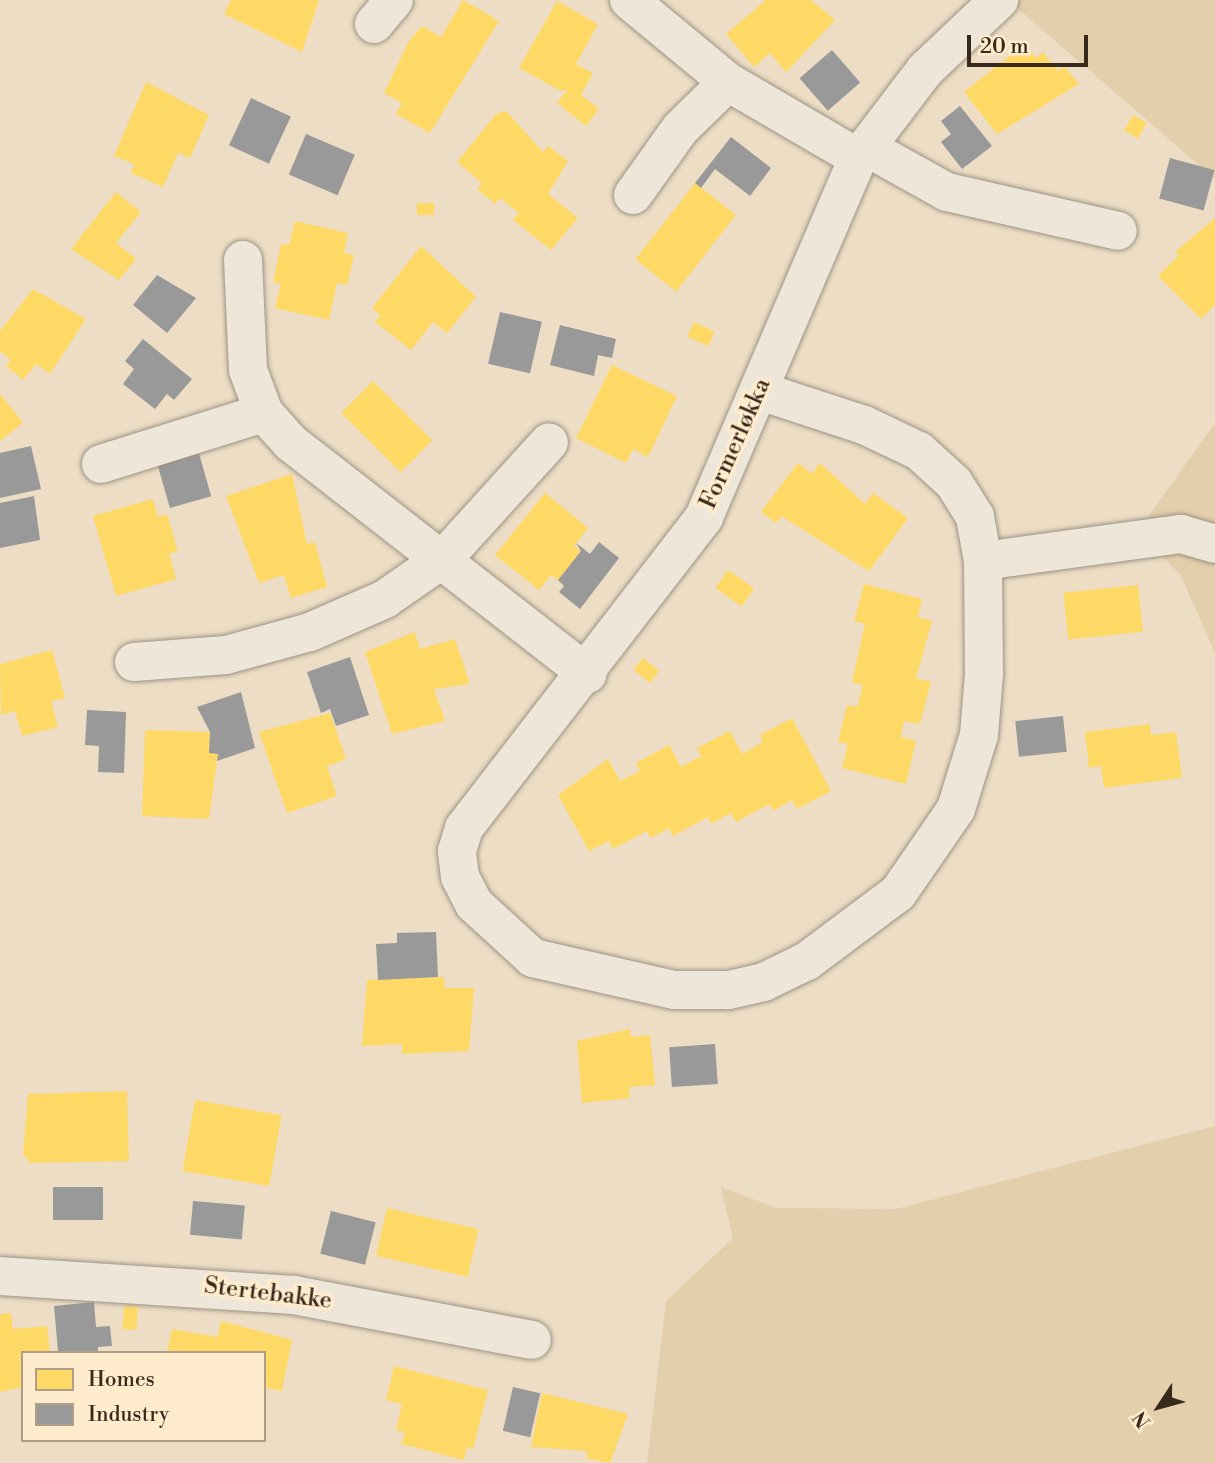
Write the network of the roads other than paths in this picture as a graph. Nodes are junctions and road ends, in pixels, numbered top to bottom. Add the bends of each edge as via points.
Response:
1 (629, 0) edge
2 (999, 0) edge
3 (728, 82) junction
4 (862, 153) junction
5 (633, 195) dead end
6 (1118, 231) dead end
7 (243, 260) dead end
8 (760, 391) junction
9 (264, 413) junction
10 (549, 442) dead end
11 (101, 464) dead end
12 (1215, 544) edge
13 (444, 558) junction
14 (983, 561) junction
15 (134, 662) dead end
16 (588, 674) junction
17 (0, 1276) edge
18 (532, 1340) dead end

1 - 3 street
2 - 4 street, Formerløkka via 925,70
3 - 4 street
3 - 5 street via 680,129
4 - 6 street via 947,192
4 - 8 street, Formerløkka
7 - 9 street via 248,370
8 - 14 street via 864,425 919,451 954,482 975,517
8 - 16 street, Formerløkka via 704,517
9 - 11 street
9 - 13 street via 291,443
10 - 13 street
12 - 14 street via 1181,534
13 - 15 street via 385,599 310,632 226,655
13 - 16 street
14 - 16 street, Formerløkka via 979,735 956,809 898,893 807,961 764,982 728,990 674,990 533,958 504,936 460,877 457,851 464,828
17 - 18 street, Stertebakke via 294,1295 497,1329

